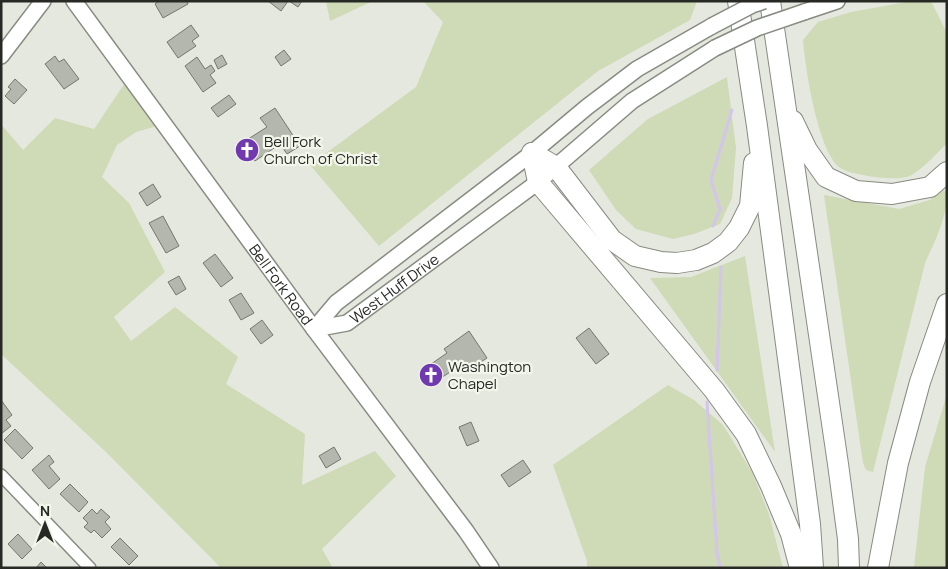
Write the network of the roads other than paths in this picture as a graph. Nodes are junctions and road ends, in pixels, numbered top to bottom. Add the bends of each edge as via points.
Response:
1 (43, 1) edge
2 (74, 1) edge
3 (738, 1) edge
4 (764, 1) edge
5 (770, 1) edge
6 (837, 1) edge
7 (1, 56) edge
8 (785, 108) junction
9 (757, 126) junction
10 (532, 153) junction
11 (556, 167) junction
12 (947, 172) edge
13 (538, 182) junction
14 (947, 304) edge
15 (314, 329) junction
16 (1, 475) edge
17 (90, 568) edge
18 (491, 568) edge
19 (800, 568) edge
20 (813, 568) edge
21 (849, 568) edge
22 (878, 568) edge

1 - 7 main road
2 - 15 main road, Bell Fork Road
3 - 9 highway
4 - 10 main road, West Huff Drive, bridge via 712,26 637,69
5 - 8 highway
6 - 11 main road, West Huff Drive, bridge via 758,28 714,48 632,101
8 - 12 highway via 826,177 856,191 892,194 930,187
8 - 21 highway via 838,464
9 - 11 highway via 750,206 728,242 696,260 661,262 635,256 612,240
9 - 20 highway via 810,524
10 - 11 highway
10 - 13 highway
10 - 15 main road, West Huff Drive via 336,303
11 - 13 main road, West Huff Drive
13 - 15 main road, West Huff Drive via 347,323
13 - 19 highway via 714,390 746,434 791,534
14 - 22 highway via 920,382 898,463
15 - 18 main road, Bell Fork Road
16 - 17 street

